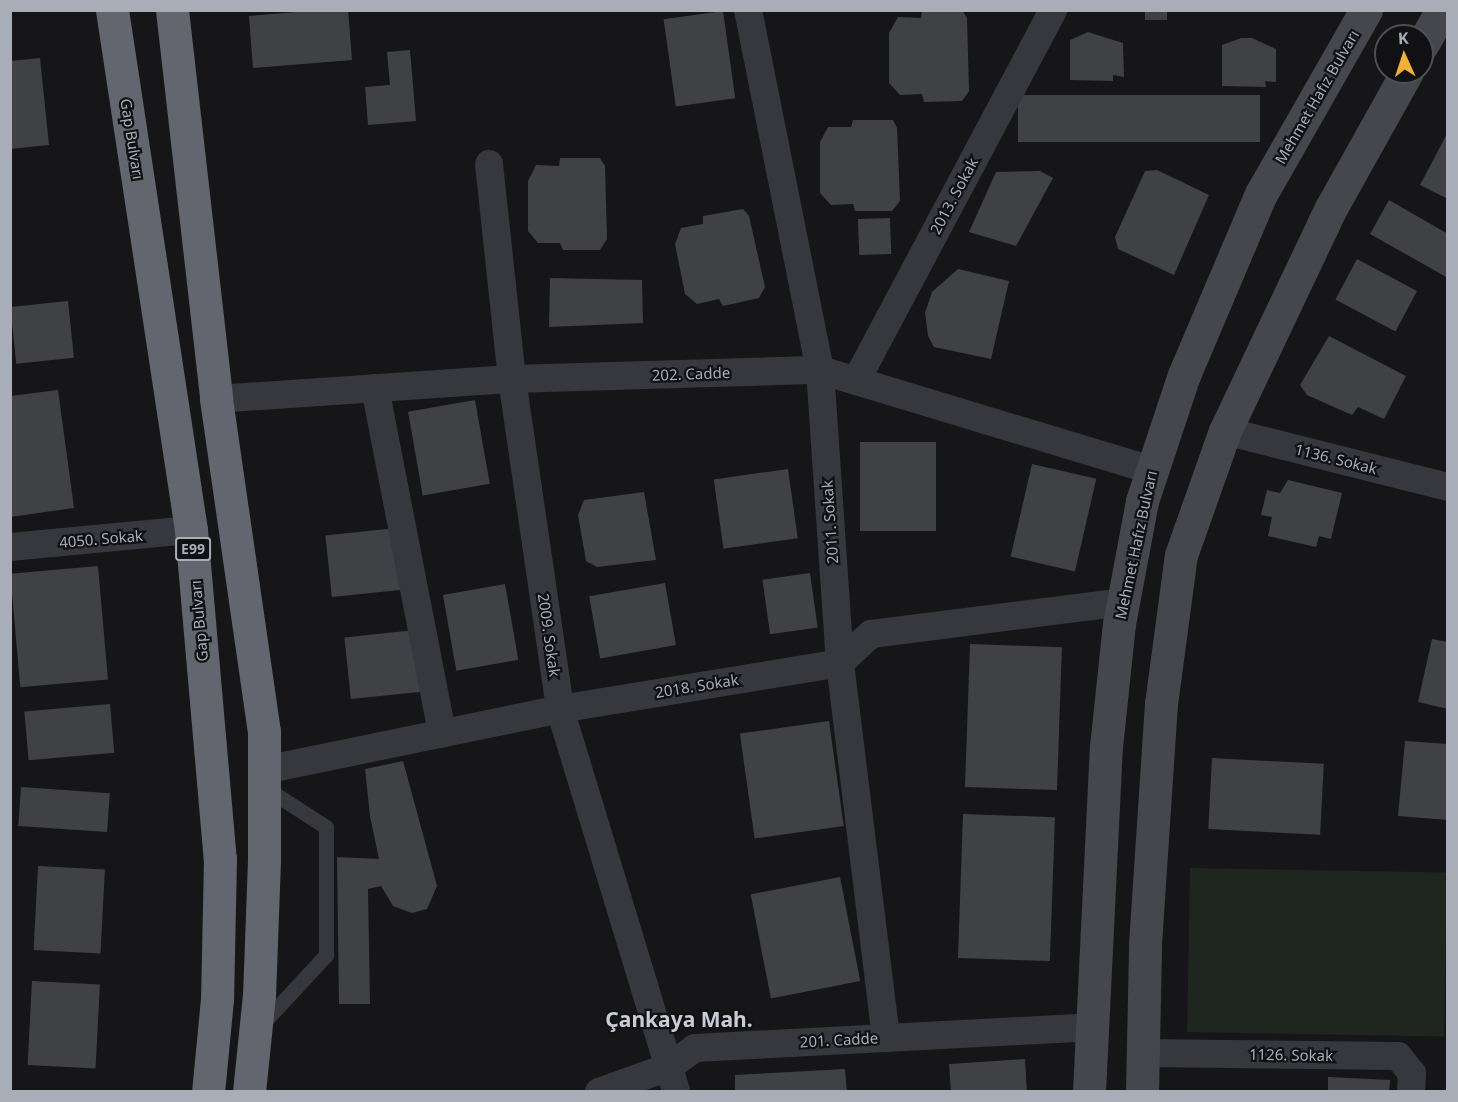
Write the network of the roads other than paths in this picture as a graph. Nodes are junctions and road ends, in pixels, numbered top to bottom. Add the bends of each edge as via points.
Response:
1 (112, 10) edge
2 (172, 10) edge
3 (748, 10) edge
4 (1053, 10) edge
5 (1366, 10) edge
6 (1442, 10) edge
7 (1434, 24) edge
8 (1400, 84) edge
9 (489, 164) dead end
10 (820, 369) junction
11 (512, 379) junction
12 (856, 381) junction
13 (375, 388) junction
14 (216, 399) junction
15 (1225, 431) junction
16 (1151, 470) junction
17 (1448, 487) edge
18 (191, 530) junction
19 (10, 548) edge
20 (1123, 602) junction
21 (840, 663) junction
22 (560, 709) junction
23 (442, 734) junction
24 (264, 778) junction
25 (1090, 1027) junction
26 (255, 1032) junction
27 (886, 1038) junction
28 (1144, 1053) junction
29 (673, 1079) edge
30 (208, 1092) edge
31 (249, 1092) edge
32 (599, 1092) edge
33 (1089, 1092) edge
34 (1142, 1092) edge
35 (1412, 1092) edge

1 - 18 highway, Gap Bulvarı / E99
2 - 14 highway
3 - 10 street, 2011. Sokak
4 - 12 street, 2013. Sokak
5 - 16 main road, Mehmet Hafız Bulvarı via 1261,194 1184,375
6 - 7 main road
8 - 15 main road via 1331,208
9 - 11 street, 2009. Sokak
10 - 11 street, 202. Cadde
10 - 12 street, 202. Cadde
10 - 21 street, 2011. Sokak
11 - 13 street, 202. Cadde
11 - 22 street, 2009. Sokak
12 - 16 street, 202. Cadde
13 - 14 street, 202. Cadde
13 - 23 street
14 - 24 highway via 264,731
15 - 17 street, 1136. Sokak
15 - 28 main road via 1181,555 1161,704 1145,944
16 - 20 main road, Mehmet Hafız Bulvarı
18 - 19 street, 4050. Sokak
18 - 30 highway, Gap Bulvarı / E99 via 220,859 217,999
20 - 21 street via 871,634
20 - 25 main road, Mehmet Hafız Bulvarı via 1106,747
21 - 22 street, 2018. Sokak
21 - 27 street, 2011. Sokak
22 - 23 street, 2018. Sokak
22 - 29 street, 2009. Sokak
23 - 24 street, 2018. Sokak
24 - 26 highway
24 - 26 lane via 326,827 326,955
25 - 27 street, 201. Cadde
25 - 33 main road, Mehmet Hafız Bulvarı
26 - 31 highway
27 - 29 street, 201. Cadde via 695,1048
28 - 34 main road
28 - 35 street, 1126. Sokak via 1398,1056 1412,1073
29 - 32 street, 201. Cadde

